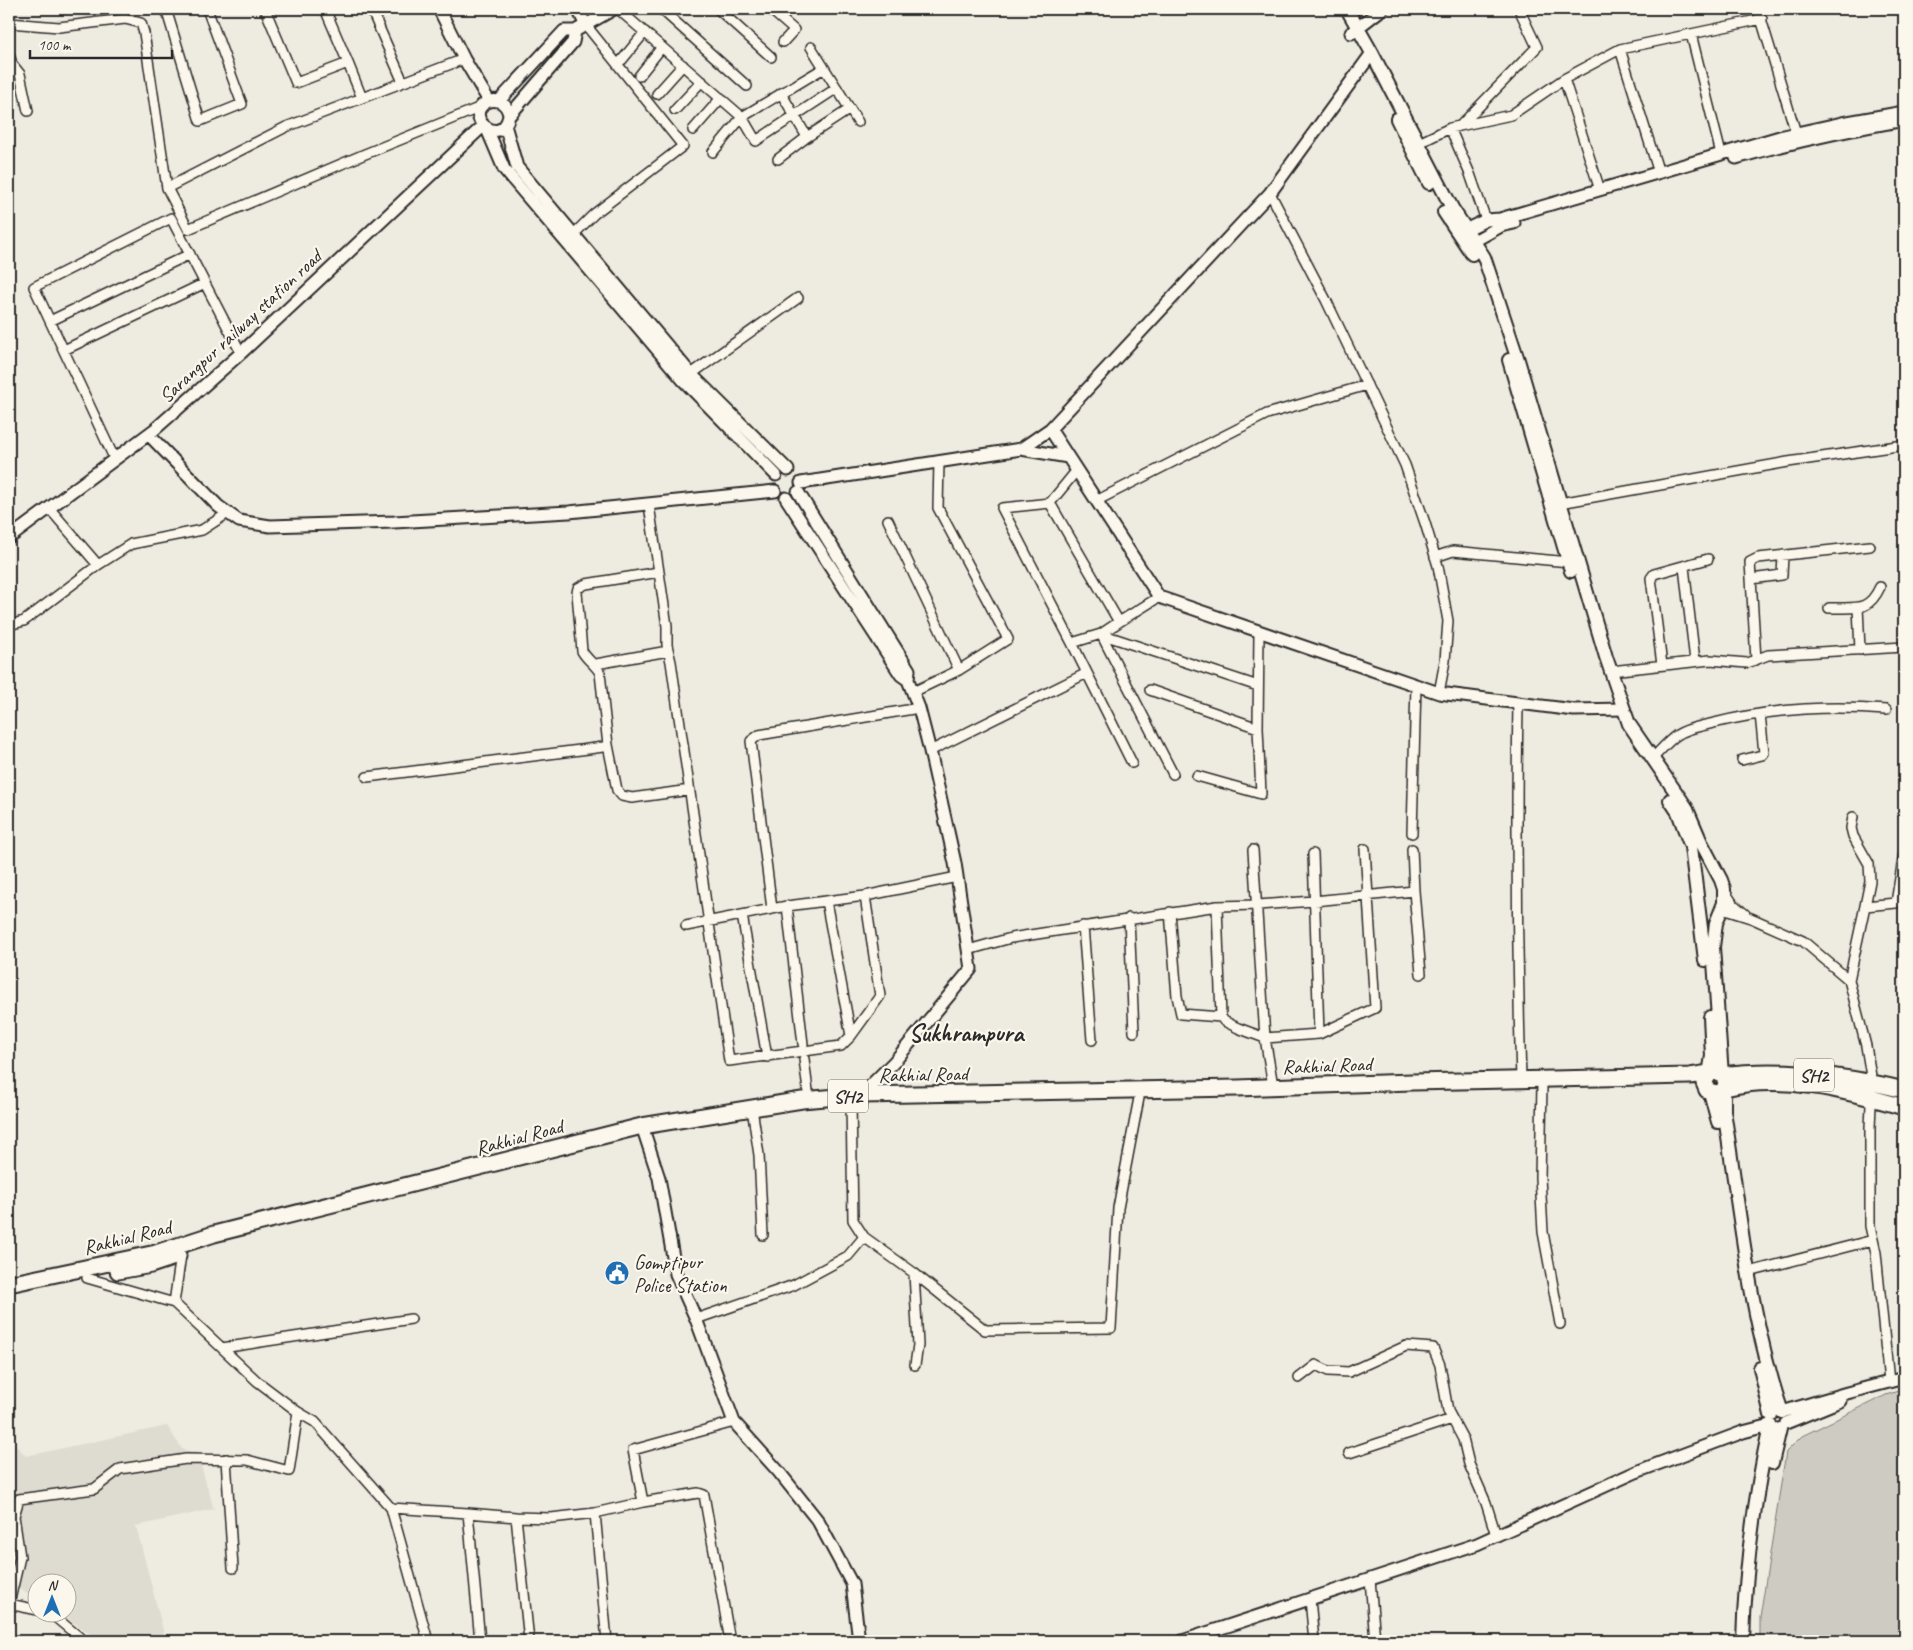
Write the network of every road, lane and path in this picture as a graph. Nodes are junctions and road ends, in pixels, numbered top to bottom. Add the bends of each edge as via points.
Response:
1 (166, 9) edge
2 (207, 9) edge
3 (266, 9) edge
4 (325, 9) edge
5 (370, 9) edge
6 (439, 9) edge
7 (578, 9) edge
8 (614, 9) edge
9 (618, 9) edge
10 (661, 9) edge
11 (718, 9) edge
12 (770, 9) edge
13 (1337, 9) edge
14 (1347, 9) edge
15 (1382, 9) edge
16 (1519, 9) edge
17 (1758, 9) edge
18 (1762, 19) junction
19 (9, 23) edge
20 (580, 28) junction
21 (1354, 30) junction
22 (645, 32) junction
23 (1691, 34) junction
24 (783, 42) dead end
25 (662, 47) junction
26 (811, 47) dead end
27 (1620, 49) junction
28 (9, 54) edge
29 (771, 57) dead end
30 (1369, 57) junction
31 (464, 59) junction
32 (622, 60) dead end
33 (348, 63) junction
34 (683, 65) junction
35 (824, 68) junction
36 (639, 76) dead end
37 (1564, 79) junction
38 (403, 82) junction
39 (702, 82) junction
40 (746, 86) dead end
41 (837, 88) junction
42 (781, 93) junction
43 (657, 94) dead end
44 (362, 98) junction
45 (720, 98) junction
46 (489, 103) junction
47 (850, 109) junction
48 (675, 110) dead end
49 (28, 111) dead end
50 (1904, 112) edge
51 (794, 116) junction
52 (742, 117) junction
53 (1904, 120) edge
54 (507, 121) junction
55 (858, 122) dead end
56 (485, 127) junction
57 (1455, 128) junction
58 (693, 130) dead end
59 (1796, 133) junction
60 (807, 136) junction
61 (1419, 143) junction
62 (712, 152) dead end
63 (1721, 154) junction
64 (778, 159) dead end
65 (1659, 173) junction
66 (167, 188) junction
67 (1600, 190) junction
68 (1270, 193) junction
69 (1547, 209) junction
70 (1486, 220) junction
71 (188, 229) junction
72 (1463, 231) junction
73 (179, 234) junction
74 (573, 235) junction
75 (1470, 244) junction
76 (190, 254) junction
77 (205, 283) junction
78 (798, 298) dead end
79 (50, 321) junction
80 (64, 350) junction
81 (241, 353) junction
82 (687, 377) junction
83 (1367, 386) junction
84 (1050, 429) junction
85 (149, 434) junction
86 (1904, 445) edge
87 (1021, 449) junction
88 (1068, 457) junction
89 (115, 460) junction
90 (940, 462) junction
91 (788, 470) junction
92 (1076, 470) junction
93 (776, 475) junction
94 (800, 487) junction
95 (775, 491) junction
96 (786, 498) junction
97 (1096, 501) junction
98 (1050, 503) junction
99 (1560, 503) junction
100 (650, 505) junction
101 (49, 508) junction
102 (228, 513) junction
103 (888, 520) dead end
104 (9, 538) edge
105 (1870, 546) dead end
106 (1783, 556) junction
107 (1435, 557) junction
108 (1708, 559) dead end
109 (1569, 562) junction
110 (98, 565) junction
111 (1684, 567) junction
112 (659, 572) junction
113 (1751, 579) junction
114 (1880, 587) dead end
115 (1159, 597) junction
116 (1858, 607) junction
117 (1830, 608) dead end
118 (1119, 622) junction
119 (9, 625) edge
120 (1259, 633) junction
121 (1101, 634) junction
122 (1072, 644) junction
123 (1904, 648) edge
124 (668, 650) junction
125 (1860, 650) junction
126 (1756, 660) junction
127 (1696, 662) junction
128 (596, 664) junction
129 (1662, 665) junction
130 (959, 670) junction
131 (1611, 671) junction
132 (1087, 673) junction
133 (908, 680) junction
134 (1416, 685) junction
135 (1258, 686) junction
136 (1150, 690) dead end
137 (913, 692) junction
138 (1439, 693) junction
139 (1518, 703) junction
140 (919, 708) junction
141 (1619, 708) junction
142 (1886, 710) dead end
143 (1760, 714) junction
144 (1258, 728) junction
145 (608, 744) junction
146 (930, 752) junction
147 (1652, 759) junction
148 (1742, 760) dead end
149 (1132, 762) dead end
150 (1172, 774) dead end
151 (1197, 776) dead end
152 (367, 778) dead end
153 (690, 790) junction
154 (1682, 810) junction
155 (1853, 817) dead end
156 (1412, 832) dead end
157 (1696, 844) junction
158 (1365, 849) dead end
159 (1412, 849) dead end
160 (1253, 850) dead end
161 (1313, 854) dead end
162 (1904, 854) edge
163 (957, 878) junction
164 (1724, 889) junction
165 (1414, 891) junction
166 (866, 896) junction
167 (1368, 896) junction
168 (1698, 897) junction
169 (826, 901) junction
170 (1314, 901) junction
171 (1258, 905) junction
172 (787, 906) junction
173 (1217, 906) junction
174 (1865, 906) junction
175 (1722, 909) junction
176 (772, 910) junction
177 (1170, 912) junction
178 (742, 915) junction
179 (1129, 918) junction
180 (1751, 918) junction
181 (708, 921) junction
182 (686, 926) dead end
183 (1083, 926) junction
184 (968, 950) junction
185 (1421, 974) dead end
186 (1849, 980) junction
187 (1221, 1017) junction
188 (1134, 1032) dead end
189 (1319, 1034) junction
190 (851, 1036) junction
191 (1265, 1038) junction
192 (1092, 1040) dead end
193 (803, 1044) dead end
194 (767, 1057) junction
195 (804, 1059) dead end
196 (1521, 1079) junction
197 (1716, 1084) junction
198 (1273, 1086) junction
199 (1542, 1086) junction
200 (1872, 1090) junction
201 (1904, 1090) edge
202 (1139, 1098) junction
203 (809, 1099) junction
204 (858, 1100) junction
205 (1904, 1106) edge
206 (753, 1115) junction
207 (643, 1130) junction
208 (763, 1235) dead end
209 (864, 1238) junction
210 (1873, 1240) junction
211 (181, 1255) junction
212 (1749, 1272) junction
213 (914, 1273) junction
214 (87, 1278) junction
215 (9, 1284) edge
216 (9, 1292) edge
217 (174, 1303) junction
218 (411, 1319) dead end
219 (696, 1319) junction
220 (1560, 1324) dead end
221 (222, 1348) junction
222 (915, 1365) dead end
223 (1299, 1378) dead end
224 (1904, 1378) edge
225 (1883, 1383) junction
226 (298, 1412) junction
227 (1452, 1419) junction
228 (1777, 1420) junction
229 (734, 1422) junction
230 (1349, 1454) dead end
231 (226, 1459) junction
232 (643, 1502) junction
233 (391, 1508) junction
234 (468, 1513) junction
235 (595, 1513) junction
236 (11, 1514) edge
237 (516, 1517) junction
238 (1496, 1535) junction
239 (233, 1568) dead end
240 (1370, 1579) junction
241 (1310, 1600) junction
242 (9, 1604) edge
243 (28, 1607) edge
244 (61, 1622) edge
245 (84, 1641) edge
246 (428, 1641) edge
247 (480, 1641) edge
248 (529, 1641) edge
249 (607, 1641) edge
250 (730, 1641) edge
251 (859, 1641) edge
252 (1182, 1641) edge
253 (1314, 1641) edge
254 (1375, 1641) edge
255 (1743, 1641) edge
256 (1750, 1641) edge

1 - 2 street via 200,121 242,104
3 - 33 street via 296,83
4 - 33 street
5 - 38 street
6 - 31 street
7 - 20 street
8 - 20 street
9 - 22 street
10 - 40 street
11 - 29 street
12 - 24 street via 794,30
13 - 21 main road
14 - 21 main road
15 - 21 street
16 - 57 street via 1536,47
17 - 18 street
18 - 23 street
18 - 59 street
19 - 66 street via 59,27 126,19 141,22
20 - 46 street via 564,31
20 - 54 street via 573,42
20 - 74 street via 683,146 594,214
21 - 30 main road
22 - 25 street
22 - 32 street
23 - 27 street
23 - 63 street
25 - 34 street
25 - 36 street
26 - 35 street
27 - 37 street
27 - 65 street
28 - 49 street via 20,74
30 - 61 main road
30 - 68 street
30 - 72 main road via 1444,212
31 - 38 street
31 - 46 street
33 - 44 street
34 - 39 street
34 - 43 street
35 - 41 street
35 - 42 street
37 - 57 street via 1511,115
37 - 67 street
38 - 44 street
39 - 45 street
39 - 48 street
41 - 47 street
41 - 51 street
42 - 51 street
42 - 52 street
44 - 66 street via 286,127
45 - 52 street
45 - 58 street
46 - 54 street via 506,107
46 - 56 street via 479,117
46 - 71 street
47 - 55 street
47 - 60 street
50 - 59 street
51 - 52 street via 756,141
51 - 60 street
52 - 62 street
53 - 69 street via 1785,144
54 - 56 street via 497,130
54 - 74 street via 517,167
56 - 81 street, Sarangpur railway station road
56 - 82 street via 504,170
57 - 61 street
57 - 70 street
59 - 63 street
60 - 64 street
61 - 72 main road
63 - 65 street
65 - 67 street
66 - 71 street
67 - 69 street
68 - 83 street via 1311,269
68 - 84 street
69 - 70 street
69 - 75 street via 1501,226
70 - 72 street
71 - 73 street
72 - 75 main road
73 - 76 street
73 - 79 street via 171,218 34,287
74 - 82 street
75 - 99 main road via 1484,257
75 - 109 main road via 1510,363
76 - 77 street
76 - 79 street
77 - 80 street
77 - 81 street
78 - 82 street
79 - 80 street
80 - 89 street
81 - 85 street, Sarangpur railway station road
82 - 91 street
82 - 93 street
83 - 97 street via 1267,414
83 - 107 street via 1405,465
84 - 87 street
84 - 88 street
85 - 89 street, Sarangpur railway station road
85 - 102 street
86 - 99 street via 1751,468
87 - 88 street
87 - 90 street
88 - 92 street
89 - 101 street, Sarangpur railway station road
90 - 94 street
90 - 130 street via 938,508 1008,639
91 - 93 street
91 - 94 street via 797,474
92 - 97 street
92 - 98 street
93 - 95 street
94 - 96 street via 795,495
94 - 133 street via 909,670
95 - 96 street
95 - 100 street
96 - 133 street via 901,675
97 - 115 street
98 - 118 street
98 - 122 street via 1002,508
99 - 131 main road
100 - 102 street via 540,514 270,526 239,521
100 - 112 street
101 - 104 street, Sarangpur railway station road
101 - 110 street
102 - 110 street via 202,530 131,544
103 - 130 street
105 - 106 street
106 - 113 street via 1782,575
106 - 113 street via 1754,559 1750,562
107 - 109 street via 1453,551
107 - 138 street via 1448,621
108 - 111 street
109 - 141 main road
110 - 119 street via 24,621
111 - 127 street
111 - 129 street via 1654,574 1651,578
112 - 124 street
112 - 128 street via 578,588 582,651
113 - 126 street
114 - 116 street via 1869,604
115 - 118 street
115 - 120 street
116 - 117 street
116 - 125 street
118 - 121 street
120 - 134 street
120 - 135 street
121 - 122 street
121 - 135 street
121 - 150 street
122 - 132 street
123 - 125 street
124 - 128 street
124 - 153 street
125 - 126 street via 1768,656
126 - 127 street via 1747,664 1710,660
127 - 129 street
128 - 145 street via 600,673
129 - 131 street
130 - 137 street
131 - 141 main road
132 - 146 street
132 - 149 street
133 - 137 street
134 - 138 street
134 - 156 street
135 - 144 street
136 - 144 street
137 - 140 street
138 - 139 street
139 - 141 street via 1574,710
139 - 196 street via 1516,866
140 - 146 street
140 - 176 street via 759,735 751,741
141 - 147 main road
141 - 154 main road via 1621,728
142 - 143 street via 1792,710
143 - 147 street via 1678,734
143 - 148 street via 1764,753
144 - 151 street via 1261,794
145 - 152 street
145 - 153 street via 617,790 622,796 632,798
146 - 163 street
147 - 154 main road
153 - 181 street
154 - 157 main road
155 - 174 street via 1853,836 1868,860 1870,873
157 - 164 main road
157 - 168 main road
158 - 167 street
159 - 165 street
160 - 171 street
161 - 170 street
162 - 174 street via 1896,903
163 - 166 street
163 - 184 street
164 - 175 main road
164 - 180 street via 1733,904
165 - 167 street
165 - 185 street
166 - 169 street
166 - 190 street via 880,996
167 - 170 street
167 - 189 street via 1374,1008
168 - 175 main road via 1707,909
168 - 197 main road
169 - 172 street
169 - 190 street
170 - 171 street
170 - 189 street
171 - 173 street
171 - 191 street
172 - 176 street
172 - 193 street
173 - 177 street
173 - 187 street
174 - 186 street
175 - 180 street
175 - 197 main road via 1716,923 1713,948
176 - 178 street
177 - 179 street
177 - 187 street via 1180,1012 1188,1016
178 - 181 street
178 - 194 street
179 - 183 street
179 - 188 street
180 - 186 street via 1803,942
181 - 182 street
181 - 194 street via 729,1062
183 - 184 street via 1011,938
183 - 192 street
184 - 204 street via 971,969
186 - 200 street via 1866,1046
187 - 191 street via 1238,1028
189 - 191 street
190 - 194 street via 840,1046
191 - 198 street
195 - 203 street
196 - 197 main road, Rakhial Road / SH2
196 - 198 main road, Rakhial Road / SH2
197 - 199 main road, Rakhial Road / SH2
197 - 200 main road, Rakhial Road / SH2 via 1800,1084
197 - 212 main road via 1724,1111
197 - 228 main road via 1716,1110 1750,1324
198 - 204 main road, Rakhial Road / SH2
199 - 202 main road, Rakhial Road / SH2
199 - 220 street via 1542,1232
200 - 201 main road, Rakhial Road / SH2
200 - 205 main road, Rakhial Road / SH2
200 - 210 street via 1870,1226
202 - 204 main road, Rakhial Road / SH2
202 - 213 street via 1118,1208 1111,1328 984,1330
203 - 204 main road, Rakhial Road / SH2
203 - 207 main road, Rakhial Road / SH2
204 - 206 main road, Rakhial Road / SH2
204 - 209 street via 853,1220
206 - 207 main road, Rakhial Road / SH2
206 - 208 street via 759,1156
207 - 211 main road, Rakhial Road / SH2 via 217,1241
207 - 215 main road, Rakhial Road / SH2 via 214,1234 156,1253
207 - 219 street via 659,1178 676,1274
209 - 213 street
209 - 219 street via 848,1256 794,1285
210 - 212 street
210 - 225 street
211 - 214 main road, Rakhial Road / SH2 via 152,1265
211 - 217 street
212 - 228 main road
213 - 222 street via 918,1344
214 - 216 main road, Rakhial Road / SH2
214 - 217 street
217 - 221 street
218 - 221 street
219 - 229 street
221 - 226 street via 257,1381
223 - 227 street via 1316,1365 1328,1371 1349,1372 1406,1346 1433,1348
224 - 225 street
225 - 228 street
226 - 231 street via 289,1471 247,1460
226 - 233 street via 315,1422
227 - 230 street
227 - 238 street via 1463,1439
228 - 238 street via 1636,1472
228 - 255 main road via 1753,1524
228 - 256 main road
229 - 232 street via 633,1450
229 - 251 street via 818,1521 852,1584
231 - 236 street via 186,1459 120,1469 94,1489 19,1499
231 - 239 street
232 - 235 street
232 - 250 street via 698,1493 704,1495
233 - 234 street
233 - 246 street
234 - 237 street
234 - 247 street
235 - 237 street via 551,1518
235 - 249 street
236 - 242 street via 20,1557
237 - 248 street
238 - 240 street
240 - 241 street
240 - 254 street
241 - 252 street
241 - 253 street
242 - 243 street
244 - 245 street

